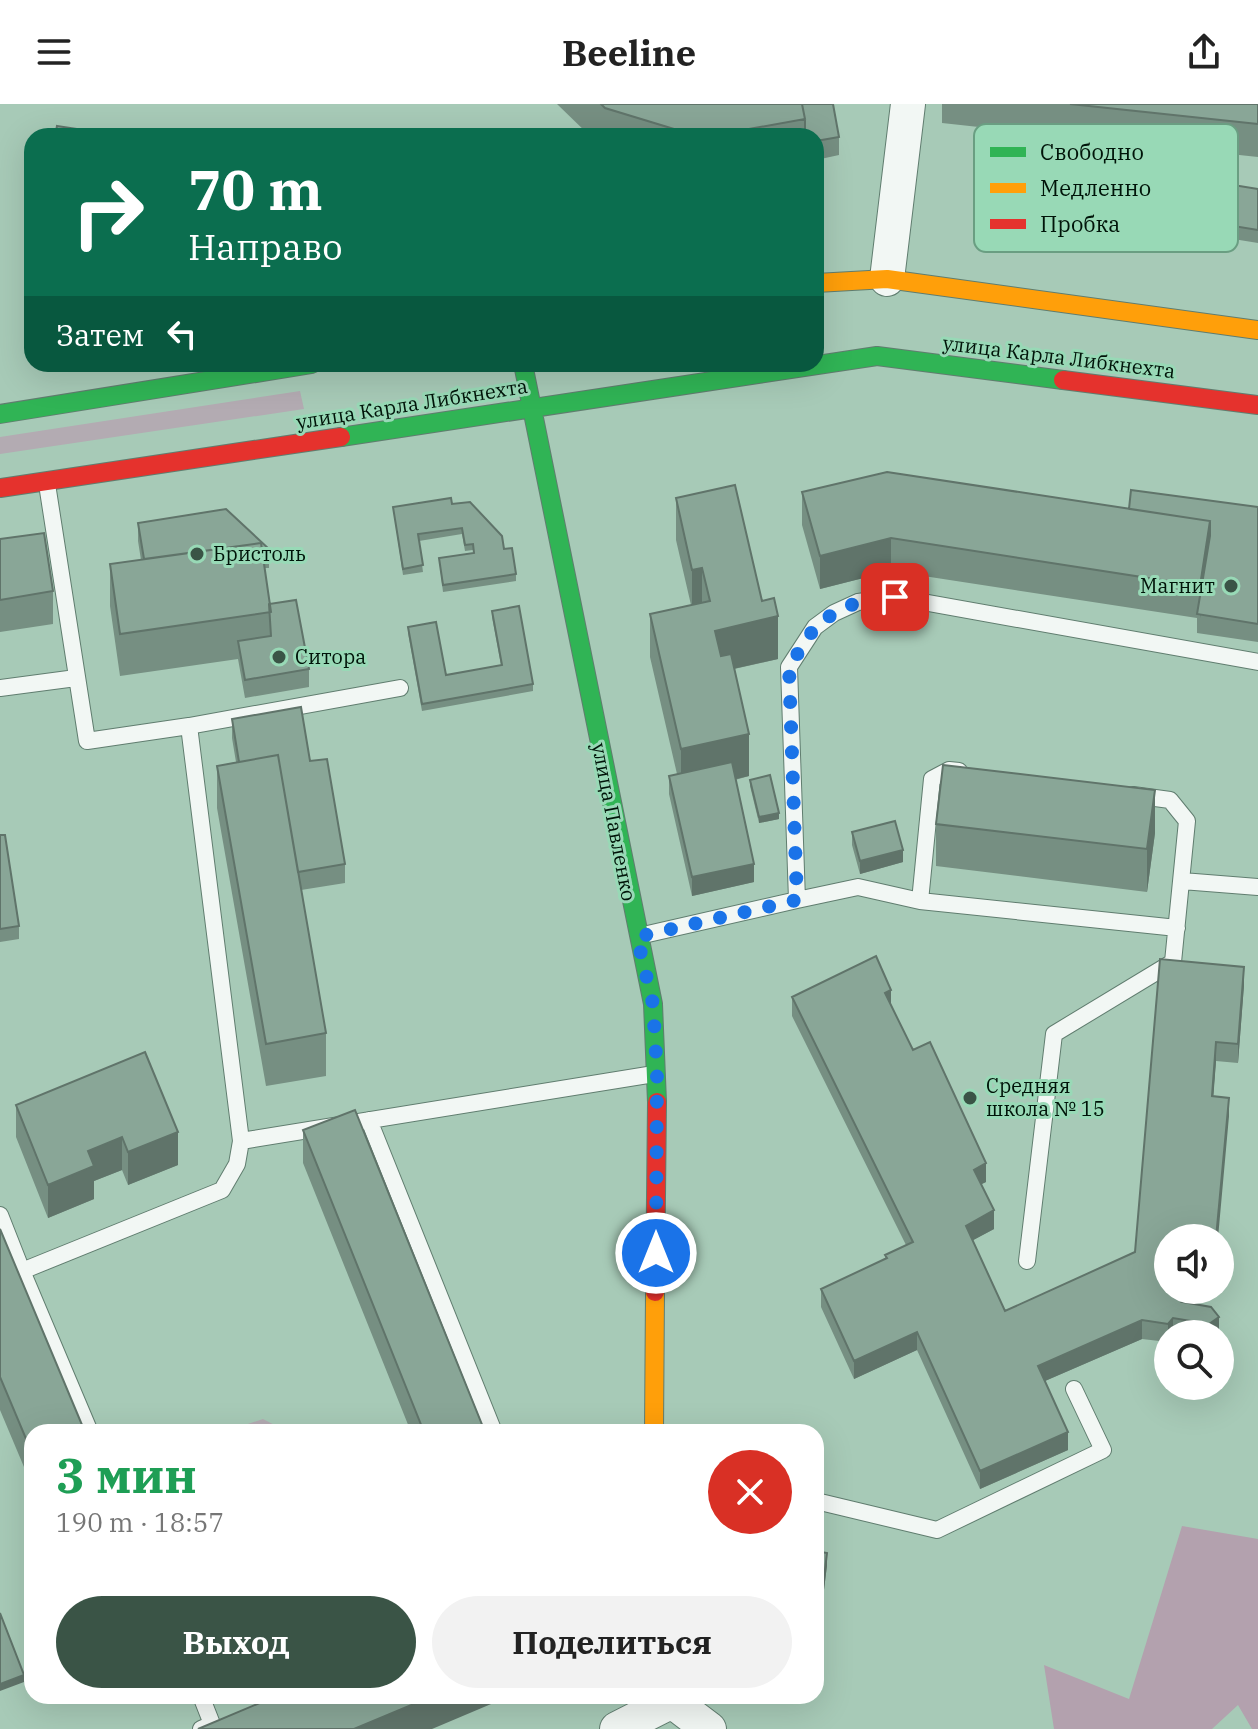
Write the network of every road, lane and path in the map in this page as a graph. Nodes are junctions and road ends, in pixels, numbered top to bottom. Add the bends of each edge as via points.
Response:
1 (908, 104) edge
2 (887, 279) junction
3 (824, 283) edge
4 (1258, 330) edge
5 (824, 364) edge
6 (262, 372) edge
7 (524, 372) edge
8 (771, 372) edge
9 (1258, 405) edge
10 (531, 408) junction
11 (0, 414) edge
12 (47, 482) junction
13 (0, 488) edge
14 (1258, 662) edge
15 (76, 678) junction
16 (0, 688) edge
17 (400, 688) dead end
18 (189, 726) junction
19 (980, 774) edge
20 (1123, 793) edge
21 (1182, 881) junction
22 (1258, 887) edge
23 (797, 900) junction
24 (920, 901) junction
25 (1177, 928) junction
26 (637, 937) junction
27 (657, 1073) junction
28 (369, 1120) junction
29 (241, 1141) junction
30 (0, 1215) edge
31 (1027, 1261) dead end
32 (22, 1271) junction
33 (1074, 1389) dead end
34 (87, 1424) edge
35 (491, 1424) edge
36 (654, 1424) edge
37 (824, 1503) edge
38 (204, 1704) edge
39 (662, 1704) edge
40 (677, 1704) edge
41 (213, 1724) edge
42 (617, 1729) edge
43 (709, 1729) edge

1 - 2 street
2 - 3 main road
2 - 4 main road
5 - 9 main road, улица Карла Либкнехта via 877,356
6 - 11 main road
7 - 10 main road, улица Павленко
8 - 10 main road, улица Карла Либкнехта
10 - 12 main road, улица Карла Либкнехта
10 - 26 main road, улица Павленко
12 - 13 main road, улица Карла Либкнехта
12 - 15 lane
14 - 23 lane via 895,597 858,602 834,613 815,627 789,667
15 - 16 lane
15 - 18 lane via 87,741
17 - 18 lane
18 - 29 lane
19 - 24 lane via 949,770 932,779
20 - 21 lane via 1170,800 1187,821
21 - 22 lane
21 - 25 lane
23 - 24 lane via 858,887
23 - 26 lane
24 - 25 lane
25 - 31 lane via 1173,962 1054,1034
26 - 27 main road, улица Павленко via 653,1004
27 - 28 lane
27 - 36 main road, улица Павленко
28 - 29 lane
28 - 35 lane
29 - 32 lane via 237,1164 222,1190
30 - 32 lane
32 - 34 lane
33 - 37 lane via 1103,1450 937,1530
38 - 41 lane
39 - 42 street
40 - 43 street

